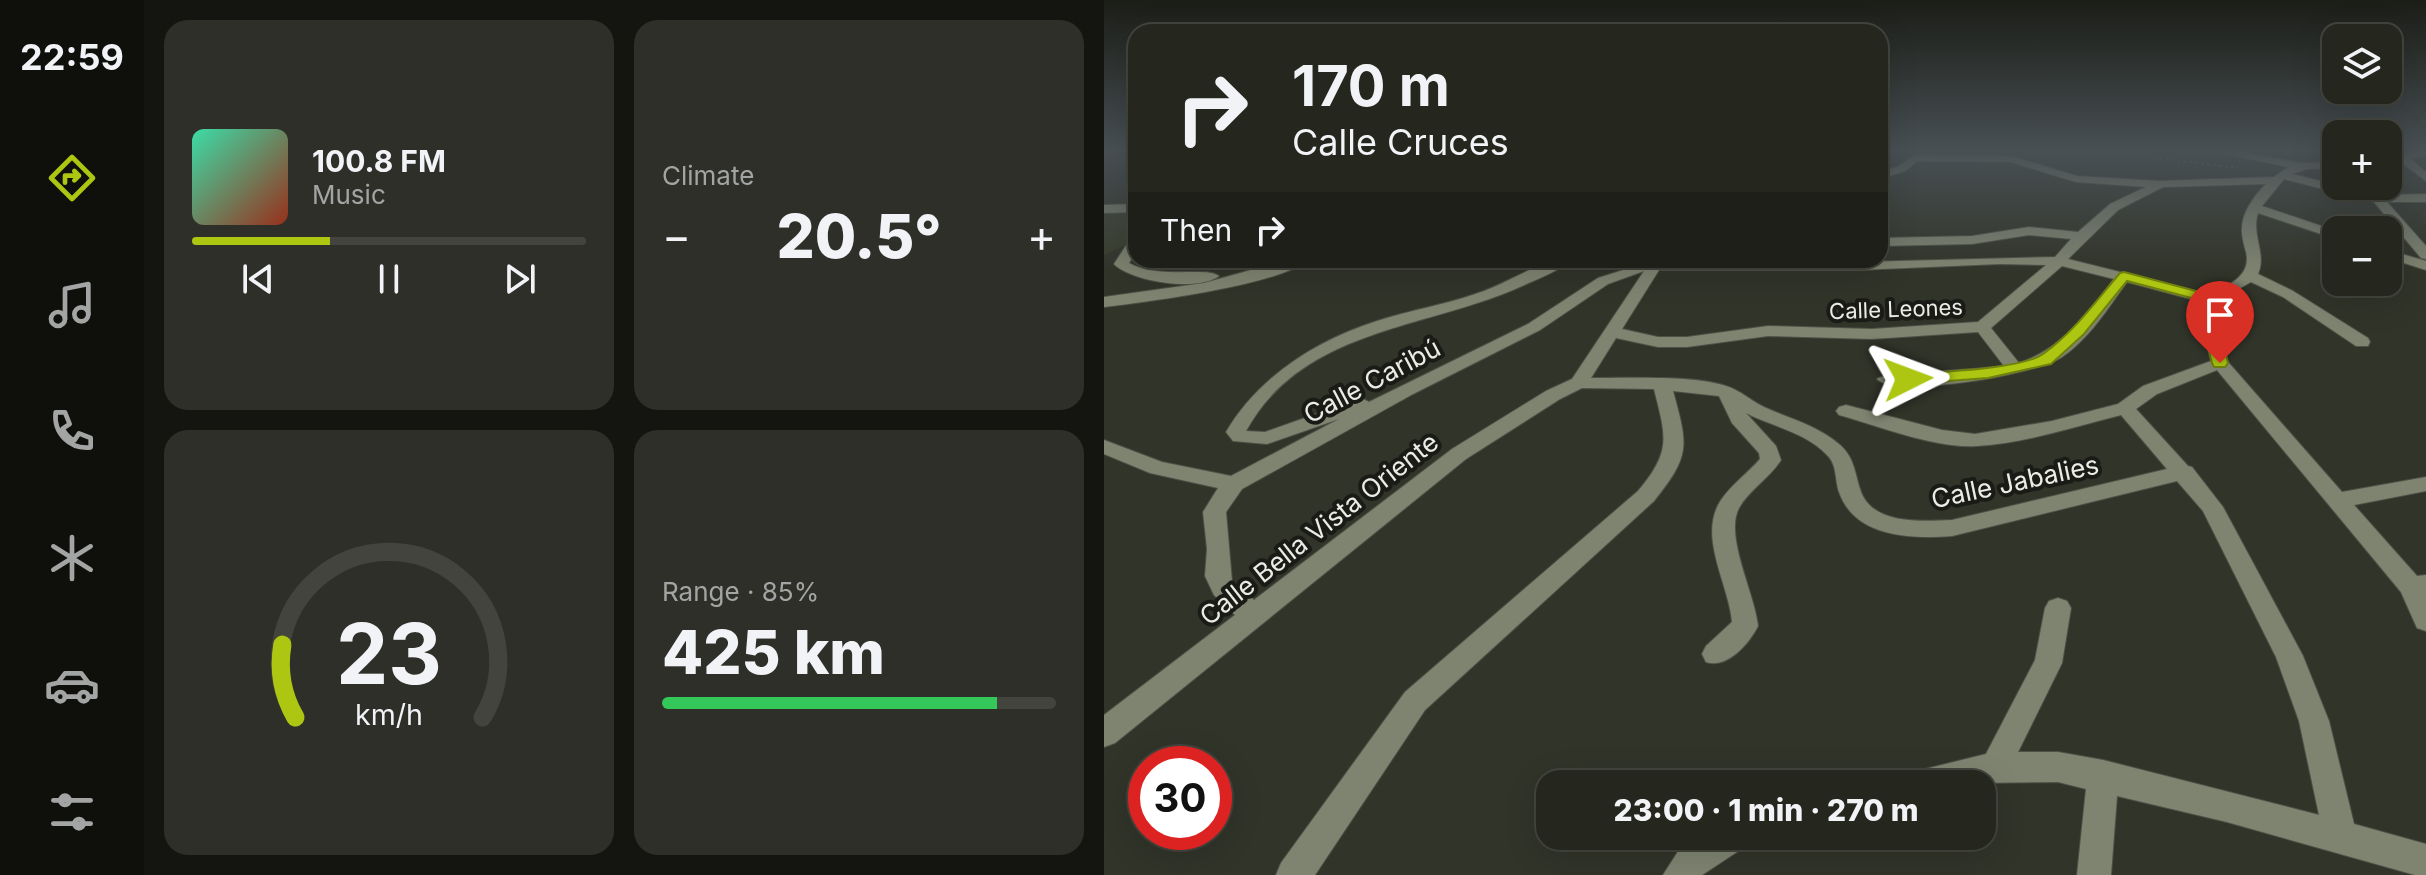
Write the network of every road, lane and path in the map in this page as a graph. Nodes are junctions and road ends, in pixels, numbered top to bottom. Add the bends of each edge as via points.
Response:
1 (2147, 191) edge
2 (2268, 191) edge
3 (2402, 198) edge
4 (2426, 198) edge
5 (2379, 200) edge
6 (2255, 208) junction
7 (1128, 210) edge
8 (1107, 214) edge
9 (1128, 214) edge
10 (2322, 230) edge
11 (2081, 236) junction
12 (1888, 242) edge
13 (1128, 253) edge
14 (2426, 255) edge
15 (2402, 258) edge
16 (2059, 261) junction
17 (1888, 265) edge
18 (2426, 266) edge
19 (1259, 268) edge
20 (1278, 268) edge
21 (1546, 268) edge
22 (1644, 268) edge
23 (1653, 268) edge
24 (2249, 275) junction
25 (2124, 276) junction
26 (2210, 299) junction
27 (1104, 302) edge
28 (1982, 327) junction
29 (1610, 332) junction
30 (2362, 342) dead end
31 (2220, 363) junction
32 (2014, 368) junction
33 (1886, 379) dead end
34 (1579, 383) junction
35 (1662, 384) junction
36 (1406, 390) junction
37 (1728, 396) junction
38 (2125, 408) junction
39 (1846, 411) dead end
40 (1104, 446) edge
41 (2185, 472) junction
42 (1234, 484) junction
43 (2426, 484) edge
44 (2338, 500) junction
45 (2419, 586) edge
46 (2058, 608) dead end
47 (1256, 615) junction
48 (2426, 620) edge
49 (1716, 654) dead end
50 (1104, 733) edge
51 (1996, 767) junction
52 (1983, 770) edge
53 (2103, 775) junction
54 (2340, 837) junction
55 (1709, 850) edge
56 (2426, 861) edge
57 (1293, 875) edge
58 (1680, 875) edge
59 (2094, 875) edge

1 - 11 street, Calle Leones via 2114,207
2 - 6 street
3 - 4 street
5 - 14 street
6 - 10 street
6 - 24 street via 2248,229 2255,262
7 - 8 street
8 - 9 street
11 - 12 street via 2029,231 1972,240
11 - 16 street, Calle Leones
13 - 19 street via 1121,264 1135,274 1204,277
15 - 18 street
16 - 17 street, Calle Caribú
16 - 25 street, Calle Caribú
16 - 28 street, Calle Leones
20 - 27 street via 1173,295
21 - 36 street via 1489,295 1369,329 1333,347 1276,383 1236,432 1253,440 1267,438
22 - 36 street, Calle Caribú via 1603,281 1534,327
23 - 29 street
24 - 26 street
24 - 30 street
25 - 26 street, Calle Caribú
25 - 32 street via 2064,347 2046,360
26 - 31 street via 2208,319
28 - 29 street, Calle Leones via 1872,334 1768,331 1687,342
28 - 32 street
29 - 34 street
31 - 38 street via 2150,390
31 - 44 street
32 - 33 street
34 - 35 street, Calle Jabalies
34 - 47 street, Calle Bella Vista Oriente via 1459,454
35 - 37 street, Calle Jabalies via 1707,387
35 - 57 street via 1677,450 1668,471 1415,701
36 - 42 street, Calle Caribú
37 - 41 street, Calle Jabalies via 1798,426 1835,451 1850,493 1870,517 1919,530 1952,528
37 - 49 street via 1771,460 1728,507 1725,540 1746,609 1745,626
38 - 39 street via 1975,440
38 - 41 street
40 - 42 street via 1157,468
41 - 54 street via 2212,507 2289,656 2314,721
42 - 47 street via 1212,517 1219,546 1217,578 1229,597
43 - 44 street
44 - 45 street
45 - 48 street
46 - 51 street via 2048,663
47 - 50 street, Calle Bella Vista Oriente
51 - 52 street
51 - 53 street via 2058,767
53 - 54 street
53 - 59 street
54 - 56 street
55 - 58 street

